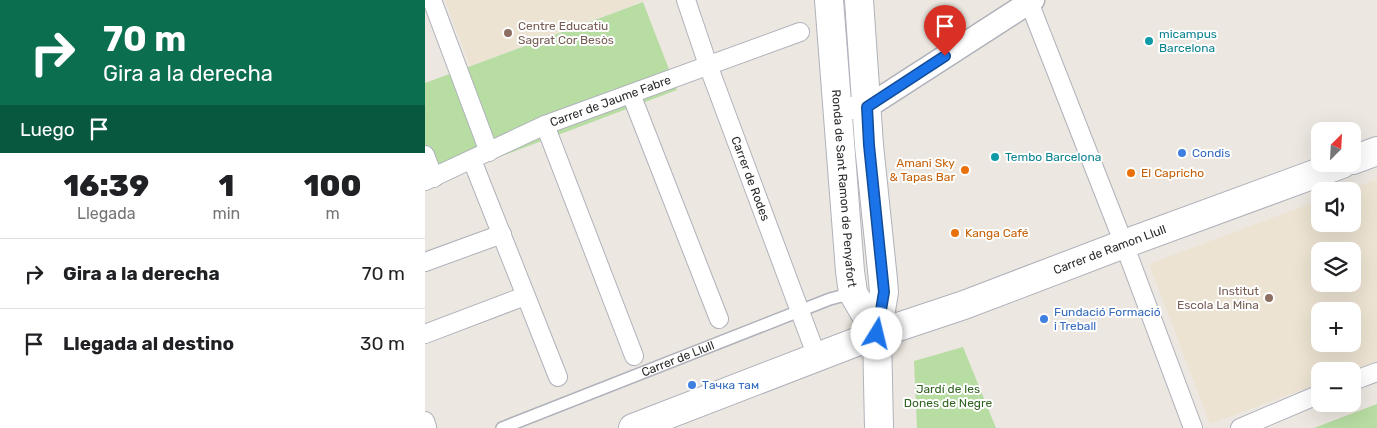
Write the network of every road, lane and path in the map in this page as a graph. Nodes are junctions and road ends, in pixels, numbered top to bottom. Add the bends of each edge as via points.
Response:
1 (432, 0) edge
2 (686, 0) edge
3 (829, 0) edge
4 (859, 0) edge
5 (1031, 1) edge
6 (800, 32) dead end
7 (708, 66) junction
8 (631, 94) junction
9 (867, 107) junction
10 (837, 109) junction
11 (545, 125) junction
12 (1377, 151) edge
13 (489, 152) junction
14 (425, 155) edge
15 (1361, 157) edge
16 (472, 160) junction
17 (1320, 172) edge
18 (429, 179) edge
19 (502, 234) junction
20 (1124, 244) junction
21 (425, 262) edge
22 (853, 293) junction
23 (525, 296) junction
24 (800, 311) junction
25 (719, 319) dead end
26 (425, 334) edge
27 (877, 334) junction
28 (634, 356) dead end
29 (817, 357) junction
30 (1377, 372) edge
31 (558, 377) dead end
32 (1361, 378) edge
33 (1311, 398) edge
34 (502, 428) edge
35 (633, 428) edge
36 (879, 428) edge
37 (1193, 428) edge
38 (1240, 428) edge

1 - 13 street
2 - 7 street, Carrer de Rodes
3 - 10 main road, Ronda de Sant Ramon de Penyafort
4 - 9 main road
5 - 9 street
5 - 20 street
6 - 7 street, Carrer de Jaume Fabre
7 - 8 street, Carrer de Jaume Fabre
7 - 24 street, Carrer de Rodes
8 - 11 street, Carrer de Jaume Fabre
8 - 25 street
9 - 10 street
9 - 27 main road via 884,286
10 - 22 main road, Ronda de Sant Ramon de Penyafort
11 - 13 street, Carrer de Jaume Fabre
11 - 28 street
12 - 15 main road
13 - 16 street, Carrer de Jaume Fabre
14 - 18 street
16 - 18 street, Carrer de Jaume Fabre
16 - 19 street
17 - 20 main road, Carrer de Ramon Llull
19 - 21 street
19 - 23 street
20 - 27 main road, Carrer de Ramon Llull via 964,305
20 - 37 street
22 - 24 lane, Carrer de Llull
22 - 27 main road, Ronda de Sant Ramon de Penyafort
23 - 26 street
23 - 31 street
24 - 29 street, Carrer de Rodes
24 - 34 lane, Carrer de Llull
27 - 29 main road
27 - 36 main road
29 - 35 main road
30 - 32 street
33 - 38 street

